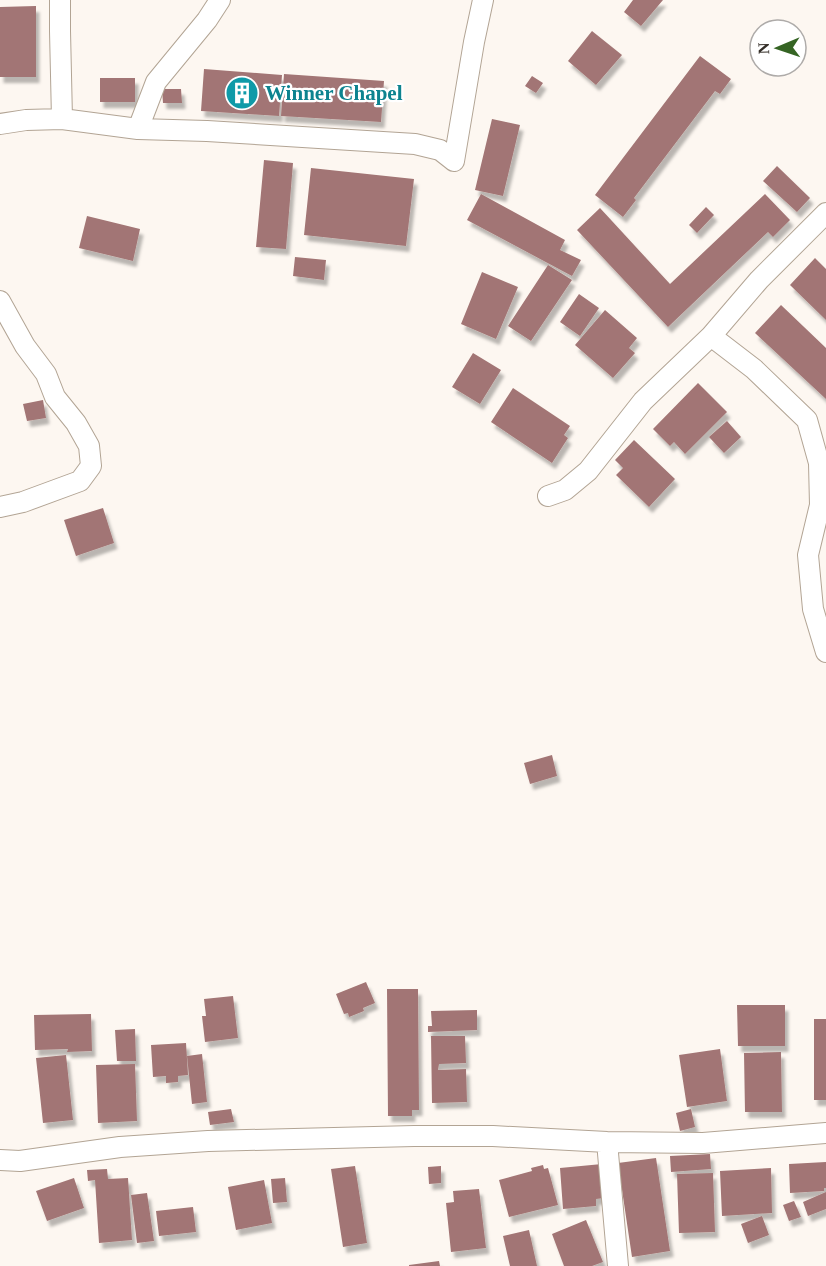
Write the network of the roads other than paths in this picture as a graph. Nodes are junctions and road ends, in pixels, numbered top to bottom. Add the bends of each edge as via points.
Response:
1 (60, 0) edge
2 (220, 0) edge
3 (483, 0) edge
4 (62, 119) junction
5 (0, 124) edge
6 (138, 129) junction
7 (826, 213) edge
8 (0, 301) edge
9 (711, 336) junction
10 (548, 496) dead end
11 (0, 507) edge
12 (826, 652) edge
13 (826, 1133) edge
14 (607, 1142) junction
15 (0, 1160) edge
16 (618, 1266) edge

1 - 4 street
2 - 6 street via 156,82
3 - 6 street via 454,161 440,150 415,144
4 - 5 street
4 - 6 street
7 - 9 street via 759,280
8 - 11 street via 46,374 55,397 89,446 91,466 80,481
9 - 10 street via 644,401 588,471 566,490
9 - 12 street via 754,369 807,420 819,464 820,505 808,555 813,609
13 - 14 street via 703,1143
14 - 15 street via 493,1136 208,1141
14 - 16 street

